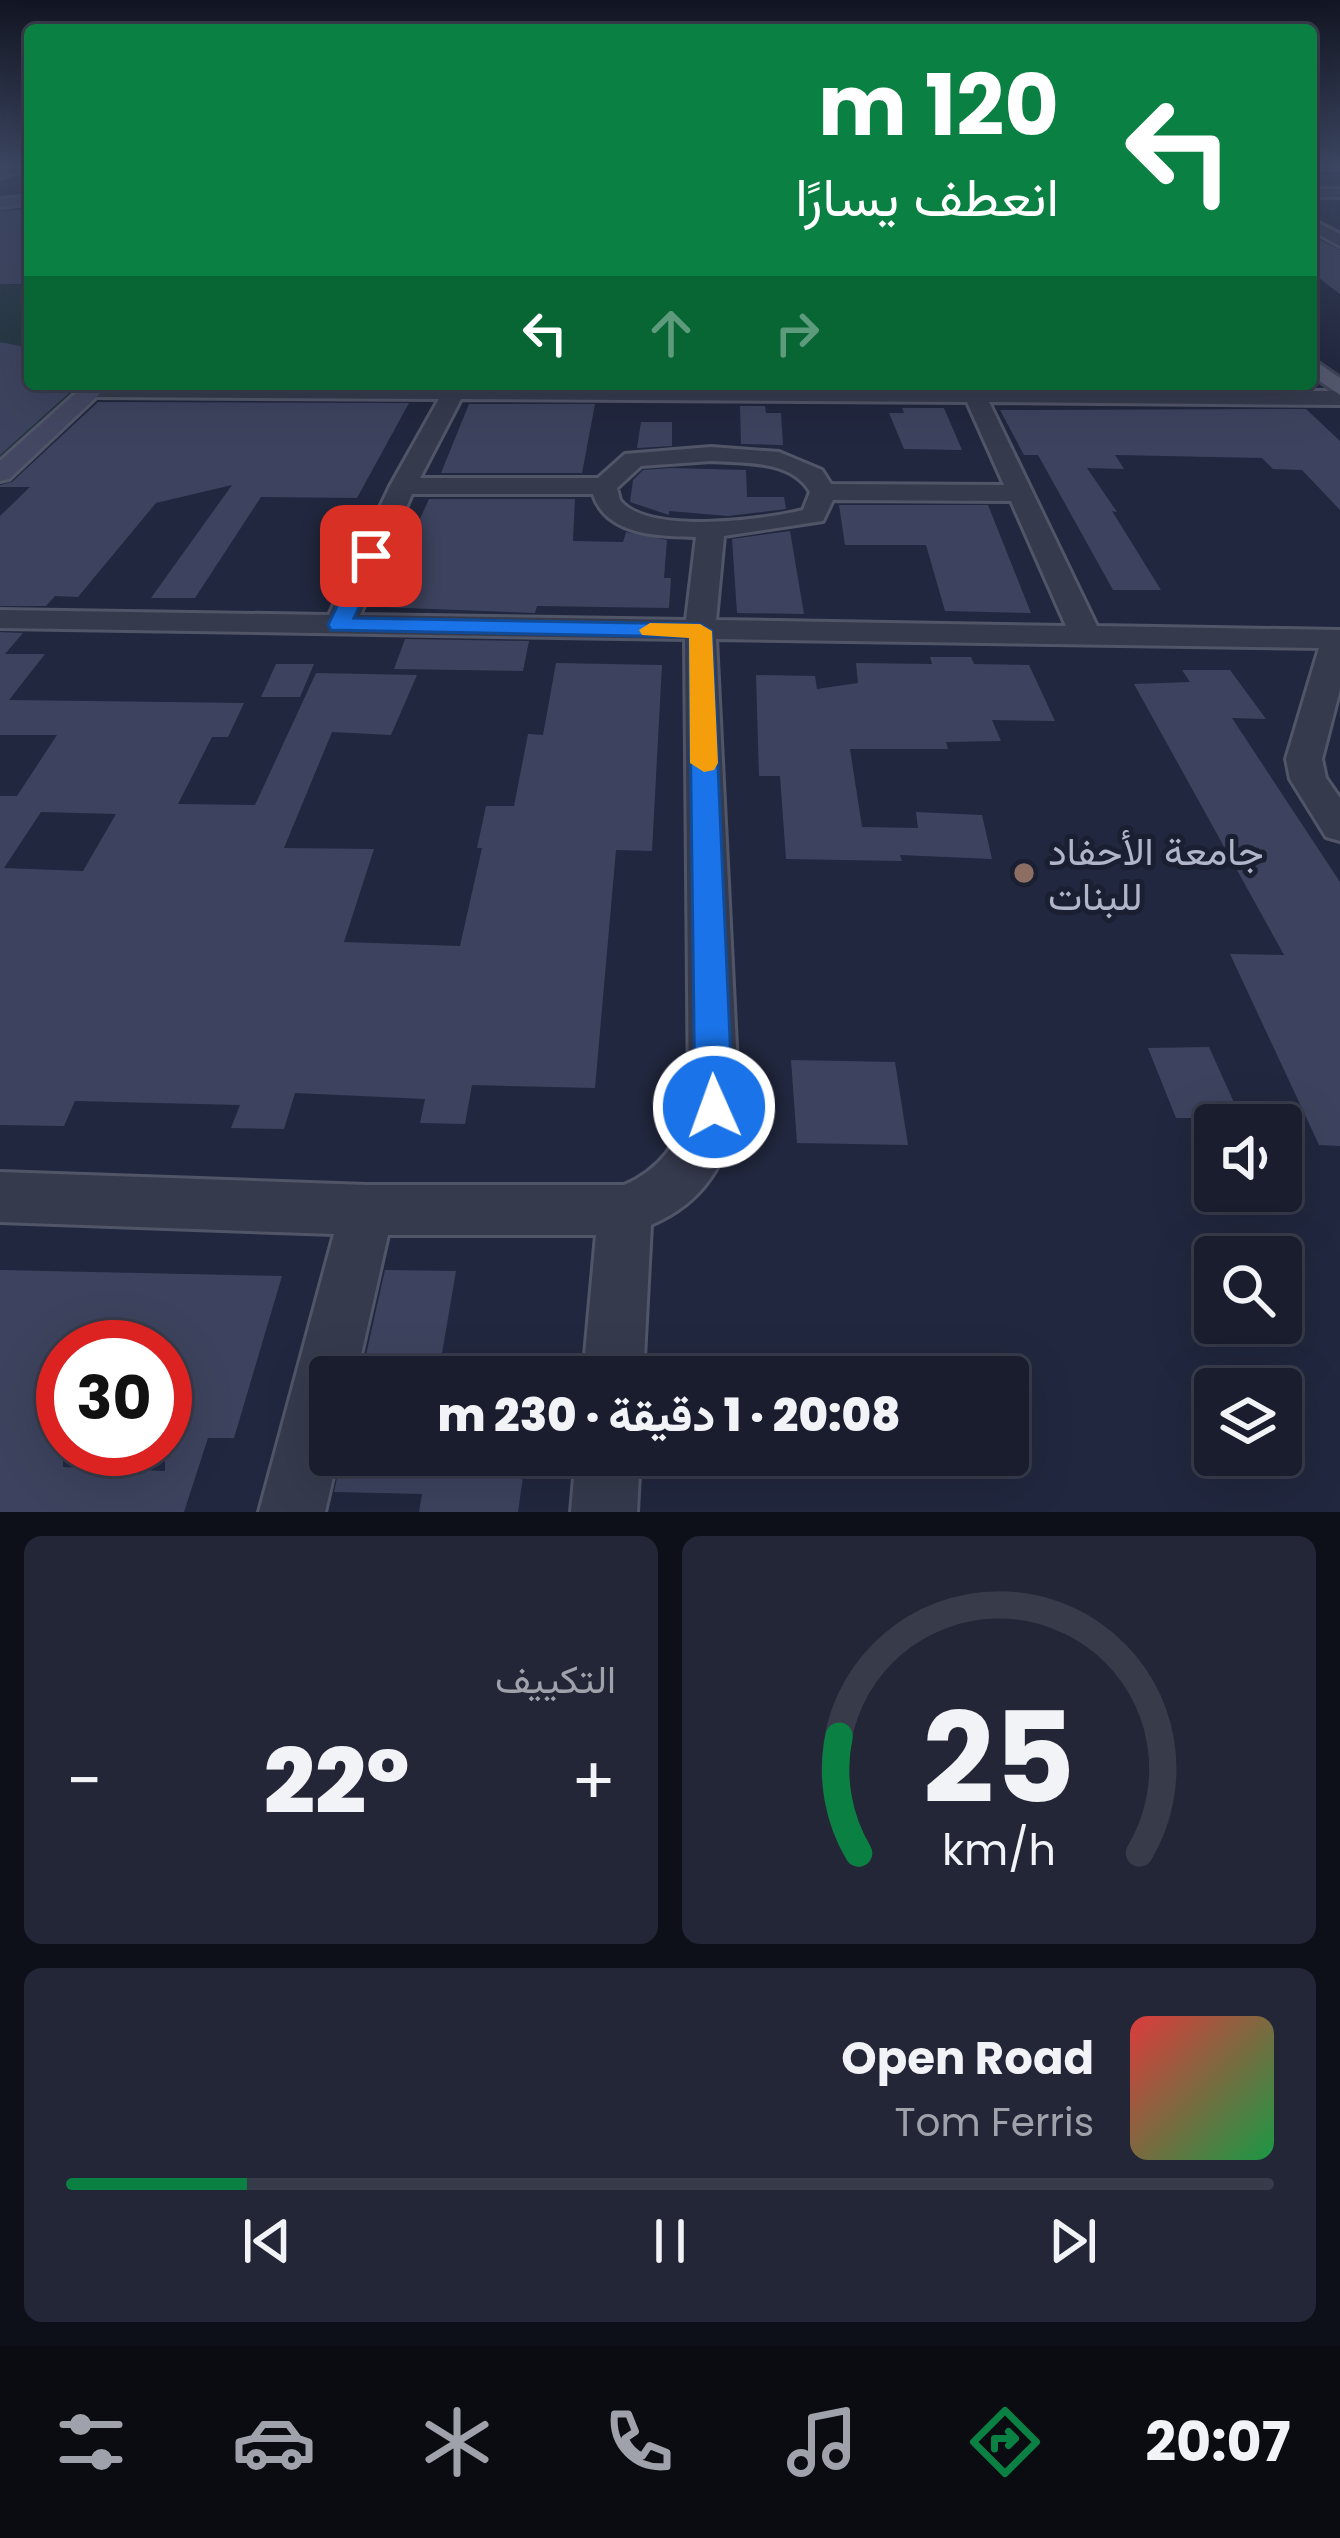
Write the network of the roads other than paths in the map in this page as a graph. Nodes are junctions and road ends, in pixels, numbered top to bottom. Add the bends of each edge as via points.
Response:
1 (1317, 370) edge
2 (93, 390) edge
3 (404, 390) edge
4 (530, 390) edge
5 (572, 390) edge
6 (856, 390) edge
7 (1093, 390) edge
8 (454, 392) junction
9 (1340, 394) edge
10 (975, 396) junction
11 (709, 425) junction
12 (0, 474) edge
13 (604, 486) junction
14 (404, 487) junction
15 (823, 492) junction
16 (1021, 494) junction
17 (711, 528) junction
18 (0, 619) edge
19 (340, 625) junction
20 (700, 631) junction
21 (1087, 638) junction
22 (1339, 639) edge
23 (1340, 828) edge
24 (0, 1197) edge
25 (367, 1210) junction
26 (625, 1210) junction
27 (615, 1356) edge
28 (607, 1476) edge
29 (292, 1512) edge
30 (604, 1512) edge

1 - 9 main road
2 - 12 street
3 - 8 street
4 - 8 street
5 - 11 street
6 - 10 street
6 - 11 street
7 - 9 street
7 - 10 street
8 - 14 street
10 - 16 street
11 - 13 street via 634,459
11 - 15 street via 813,476
13 - 14 street
13 - 17 street via 607,504 621,517
14 - 19 street
15 - 16 street
15 - 17 street via 814,515 784,526
16 - 21 street
17 - 20 street
18 - 19 street
19 - 20 street
20 - 21 street
20 - 26 street via 714,1107 705,1142 665,1193
21 - 22 street
22 - 23 street via 1304,759
24 - 25 street
25 - 26 street
25 - 29 street
26 - 27 street
28 - 30 street

